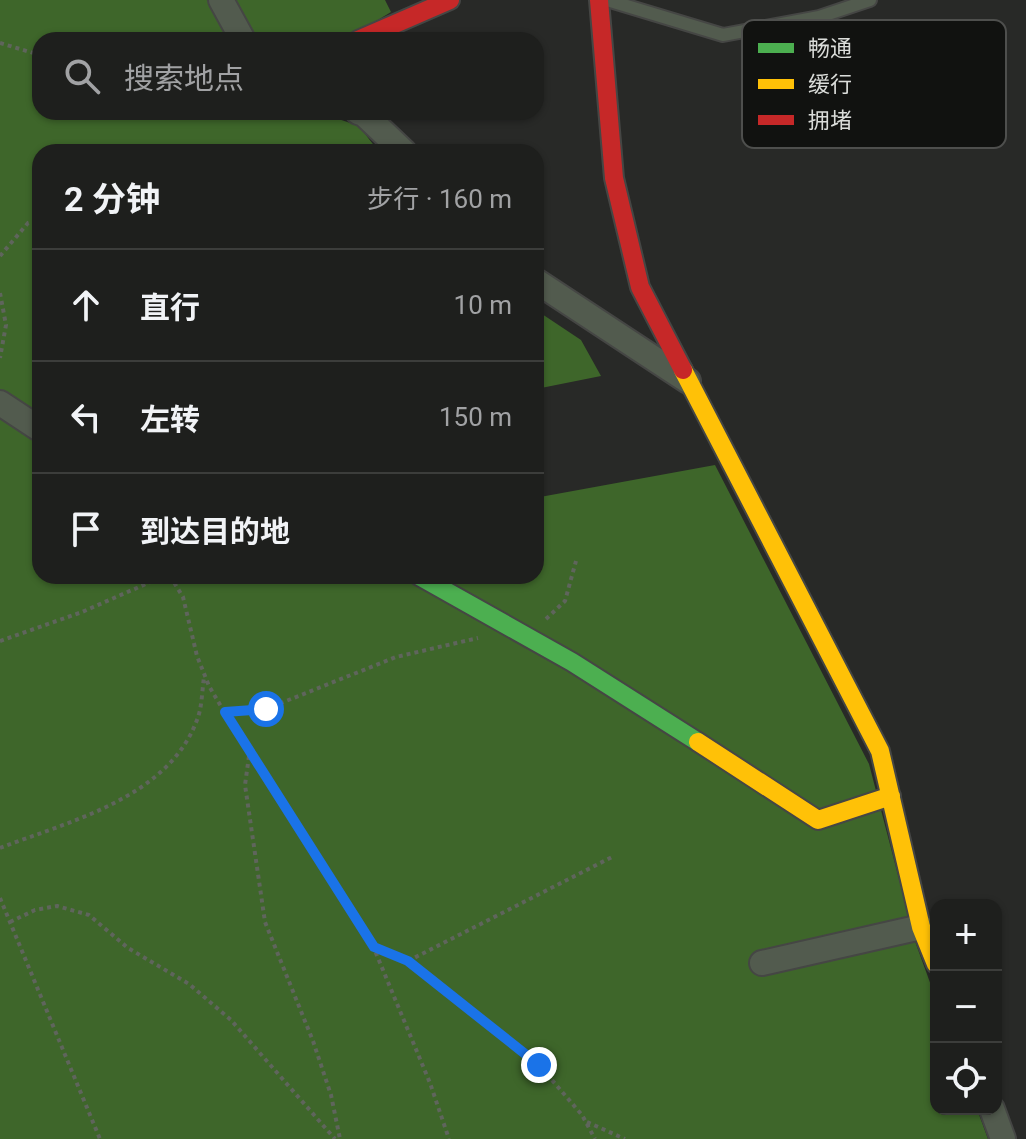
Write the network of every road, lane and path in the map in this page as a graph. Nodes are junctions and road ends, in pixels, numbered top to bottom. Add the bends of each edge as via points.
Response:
1 (221, 0) edge
2 (450, 0) edge
3 (599, 0) edge
4 (607, 0) edge
5 (870, 0) edge
6 (803, 20) edge
7 (742, 31) edge
8 (239, 32) edge
9 (376, 32) edge
10 (0, 43) edge
11 (32, 53) edge
12 (370, 120) edge
13 (396, 144) edge
14 (32, 222) edge
15 (0, 256) edge
16 (544, 286) edge
17 (0, 293) edge
18 (0, 358) edge
19 (690, 382) junction
20 (0, 403) edge
21 (32, 424) edge
22 (576, 561) dead end
23 (148, 584) edge
24 (173, 584) edge
25 (434, 584) edge
26 (518, 630) junction
27 (479, 638) dead end
28 (0, 641) edge
29 (205, 675) junction
30 (225, 712) junction
31 (249, 754) junction
32 (891, 796) junction
33 (0, 848) edge
34 (612, 857) dead end
35 (0, 898) edge
36 (10, 922) junction
37 (921, 927) junction
38 (374, 947) junction
39 (930, 949) edge
40 (408, 961) junction
41 (762, 963) dead end
42 (994, 1115) edge
43 (585, 1121) junction
44 (100, 1139) edge
45 (338, 1139) edge
46 (449, 1139) edge
47 (595, 1139) edge
48 (625, 1139) edge
49 (1003, 1139) edge

1 - 8 street
2 - 9 street
3 - 19 street via 614,178 640,287
4 - 7 lane via 723,35
5 - 6 lane
10 - 11 path
12 - 13 street
14 - 15 path
16 - 19 street
17 - 18 path via 6,325
19 - 32 street via 880,751
20 - 21 street
22 - 26 path via 565,601 538,626
23 - 28 path
24 - 29 path via 183,597
25 - 26 street
26 - 32 street via 818,820
27 - 30 path via 396,657 266,709
29 - 30 path
29 - 33 path via 198,719 180,753 140,790
30 - 31 path
31 - 38 path
31 - 45 path via 245,785 265,922 313,1041 331,1095
32 - 37 street
34 - 40 path
35 - 36 path
36 - 44 path
36 - 45 path via 57,906 89,915 231,1020
37 - 39 street
37 - 41 street
38 - 40 path
38 - 46 path
40 - 43 path via 539,1065
42 - 49 street
43 - 47 path
43 - 48 path

